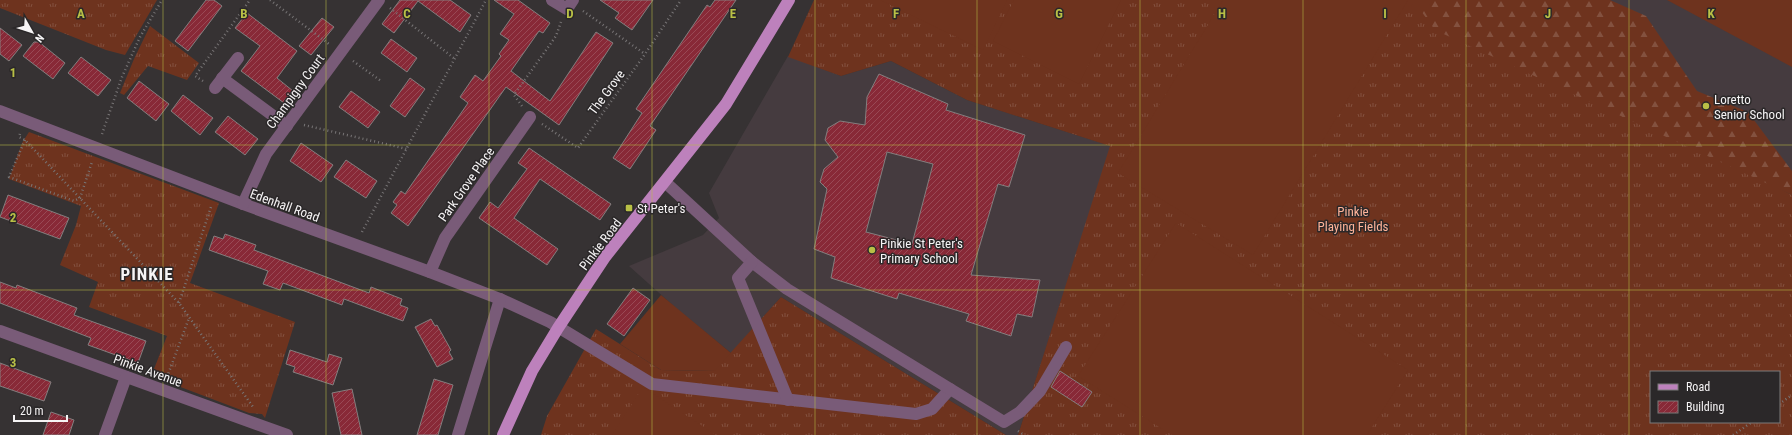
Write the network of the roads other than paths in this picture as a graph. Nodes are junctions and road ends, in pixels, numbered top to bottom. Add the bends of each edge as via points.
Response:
1 (552, 0) edge
2 (789, 0) edge
3 (383, 2) edge
4 (570, 4) edge
5 (238, 58) dead end
6 (0, 111) edge
7 (530, 117) road end
8 (288, 124) junction
9 (665, 182) junction
10 (243, 204) junction
11 (752, 262) junction
12 (430, 272) junction
13 (500, 299) junction
14 (558, 328) junction
15 (0, 331) edge
16 (1066, 347) dead end
17 (126, 377) junction
18 (950, 389) junction
19 (788, 400) junction
20 (105, 435) edge
21 (287, 435) edge
22 (458, 435) edge
23 (503, 435) edge

1 - 4 street
2 - 9 main road, Pinkie Road via 726,104
3 - 8 street, Champigny Court via 341,52
5 - 8 street via 218,83
6 - 10 street, Edenhall Road
7 - 12 street, Park Grove Place via 445,238
8 - 10 street, Champigny Court via 266,154
9 - 11 street
9 - 14 main road, Pinkie Road via 605,257
10 - 12 street, Edenhall Road
11 - 18 street via 787,289
11 - 19 street via 738,278
12 - 13 street, Edenhall Road
13 - 14 street, Edenhall Road
13 - 22 street
14 - 19 street, Edenhall Road via 652,384
14 - 23 main road, Pinkie Road via 532,371
15 - 17 street, Pinkie Avenue
16 - 18 street via 1040,391 1020,412 1004,422
17 - 20 street
17 - 21 street, Pinkie Avenue
18 - 19 street, Edenhall Road via 932,409 916,414

